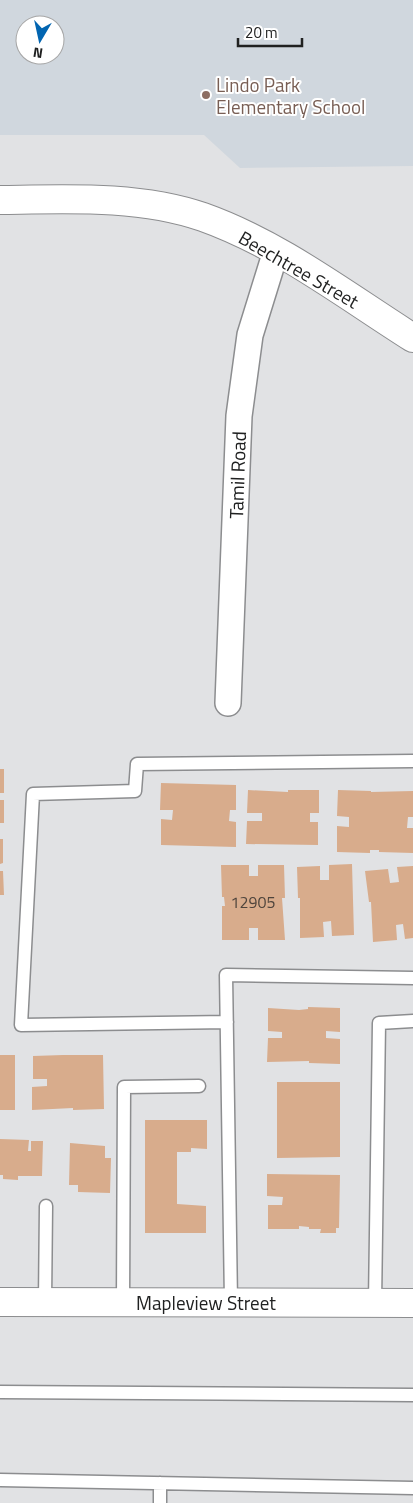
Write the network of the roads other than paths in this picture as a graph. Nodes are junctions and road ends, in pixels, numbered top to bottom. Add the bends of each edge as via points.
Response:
1 (0, 200) edge
2 (276, 251) junction
3 (413, 338) edge
4 (228, 703) dead end
5 (413, 761) edge
6 (413, 978) edge
7 (413, 1021) edge
8 (227, 1022) junction
9 (199, 1086) dead end
10 (46, 1206) dead end
11 (0, 1302) edge
12 (46, 1302) junction
13 (123, 1302) junction
14 (231, 1302) junction
15 (375, 1303) junction
16 (413, 1303) edge
17 (0, 1392) edge
18 (413, 1395) edge
19 (0, 1480) edge
20 (160, 1483) junction
21 (413, 1488) edge
22 (160, 1503) edge

1 - 2 street, Beechtree Street via 142,203 203,218
2 - 3 street, Beechtree Street
2 - 4 street, Tamil Road via 250,335 240,416
5 - 8 lane via 137,764 135,792 33,794 21,1025
6 - 8 lane via 226,975
7 - 15 lane via 378,1022
8 - 14 lane
9 - 13 lane via 124,1087
10 - 12 lane
11 - 12 street, Mapleview Street
12 - 13 street, Mapleview Street
13 - 14 street, Mapleview Street
14 - 15 street, Mapleview Street
15 - 16 street, Mapleview Street
17 - 18 lane
19 - 20 lane
20 - 21 lane
20 - 22 lane

